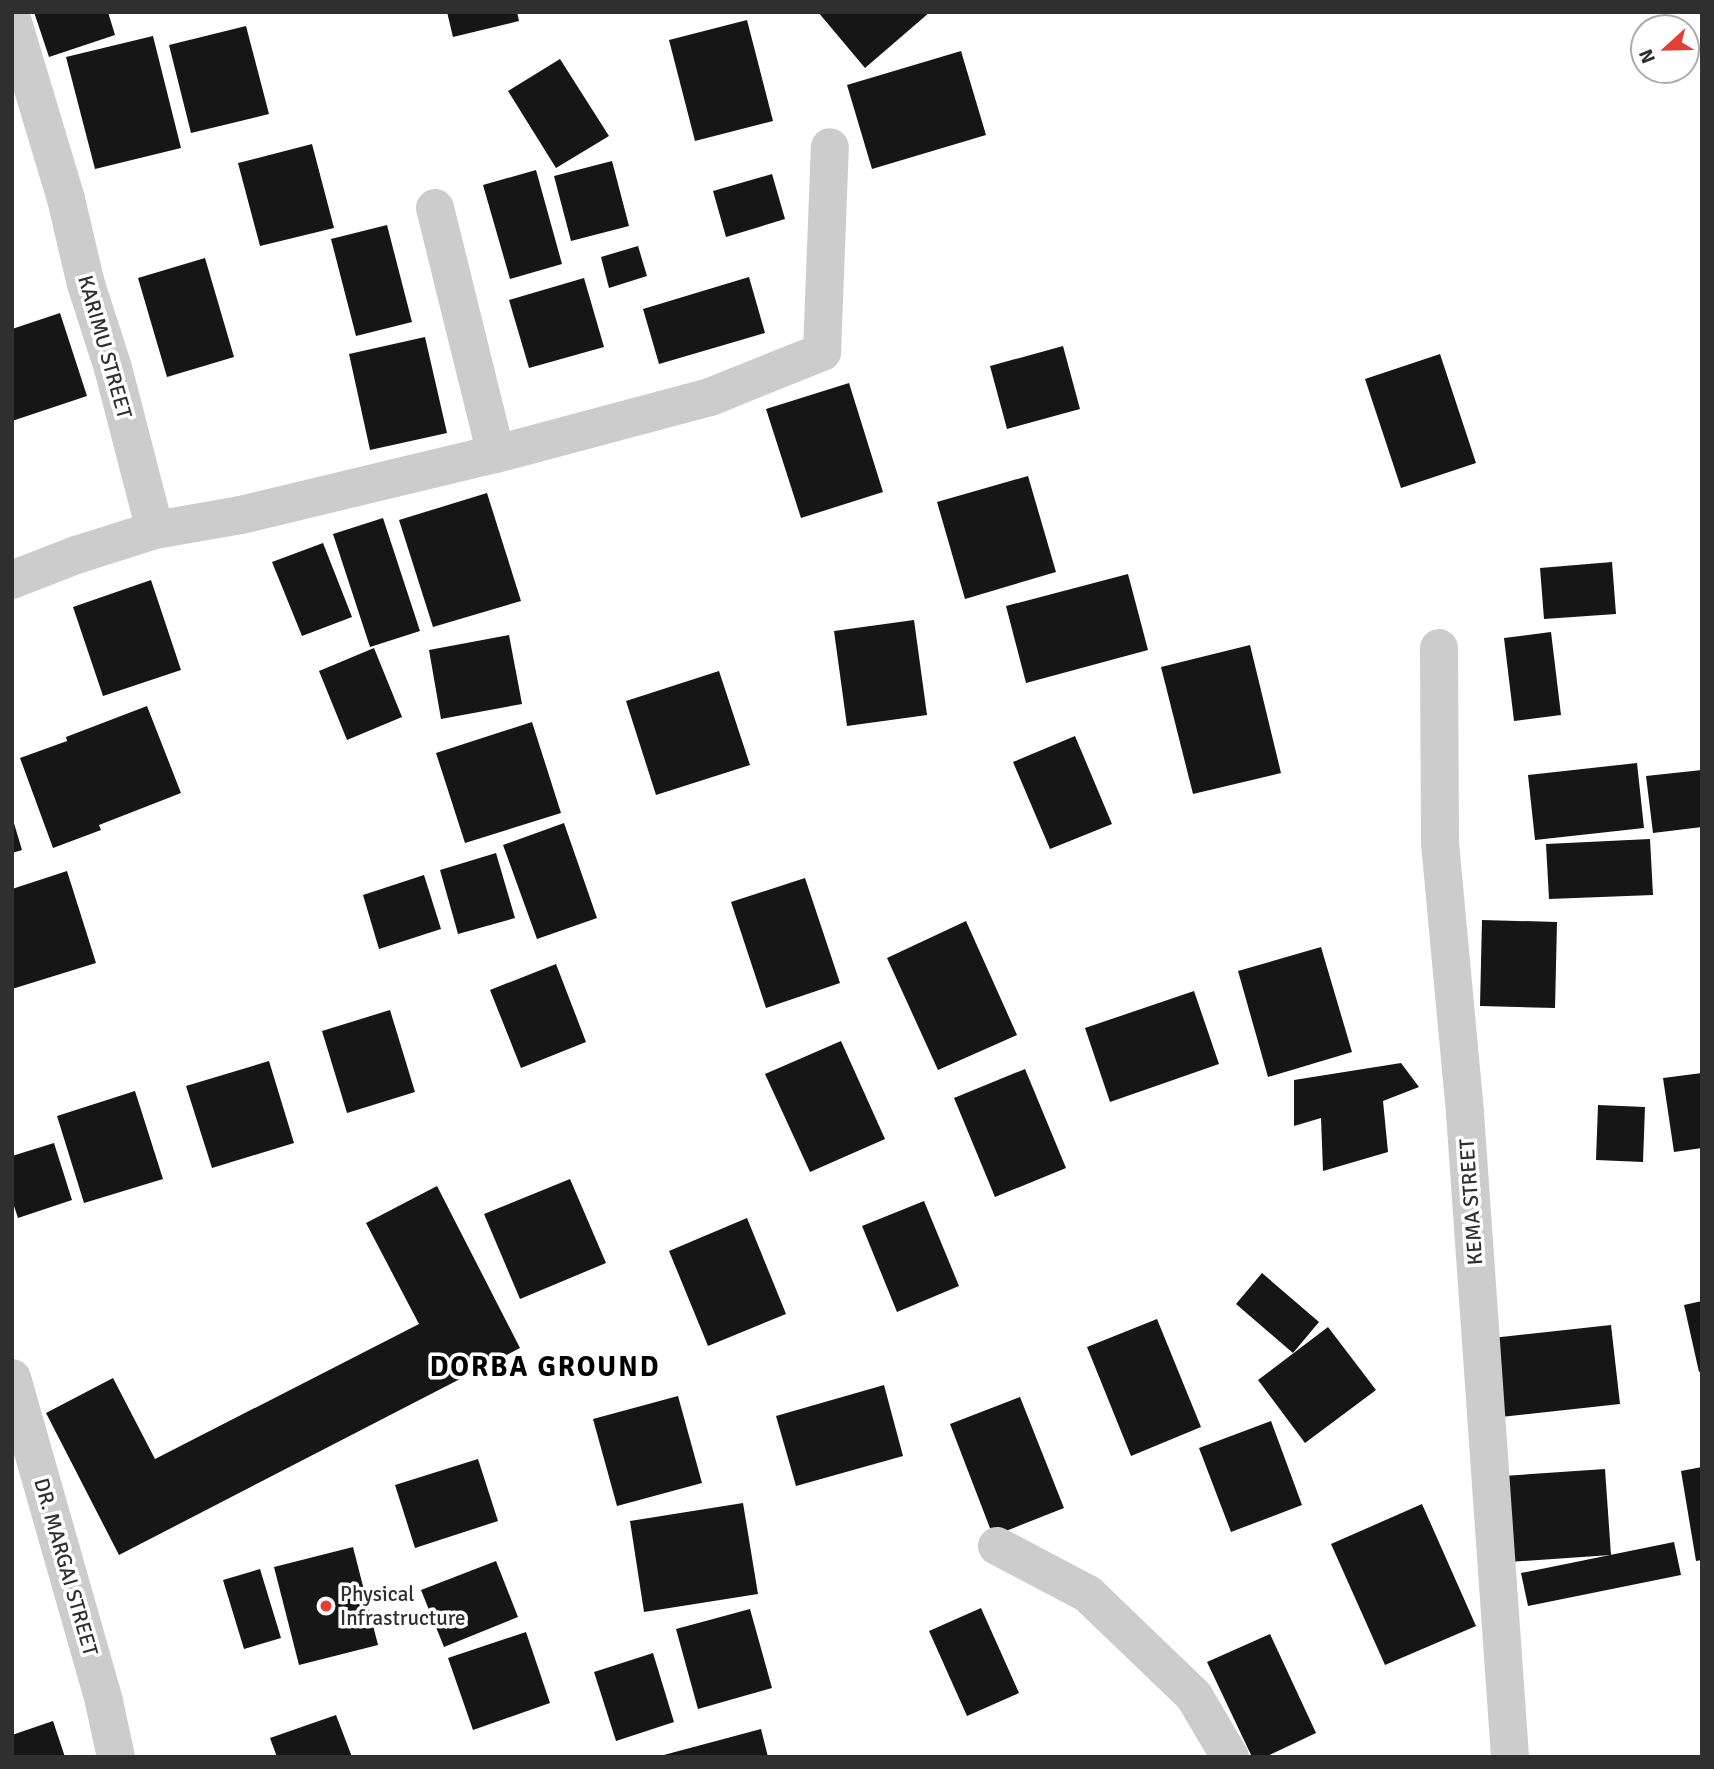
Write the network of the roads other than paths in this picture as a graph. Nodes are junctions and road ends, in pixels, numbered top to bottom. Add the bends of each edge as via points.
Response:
1 (12, 19) edge
2 (830, 147) dead end
3 (435, 208) dead end
4 (496, 454) junction
5 (155, 530) junction
6 (12, 580) edge
7 (1439, 648) dead end
8 (12, 1378) edge
9 (997, 1546) dead end
10 (116, 1757) edge
11 (1230, 1757) edge
12 (1510, 1757) edge

1 - 5 street, KARIMU STREET
2 - 4 street via 822,352 710,397
3 - 4 street
4 - 5 street via 241,515
5 - 6 street
7 - 12 street, KEMA STREET via 1440,843 1465,1113
8 - 10 street, DR. MARGAI STREET
9 - 11 street via 1088,1594 1194,1696

